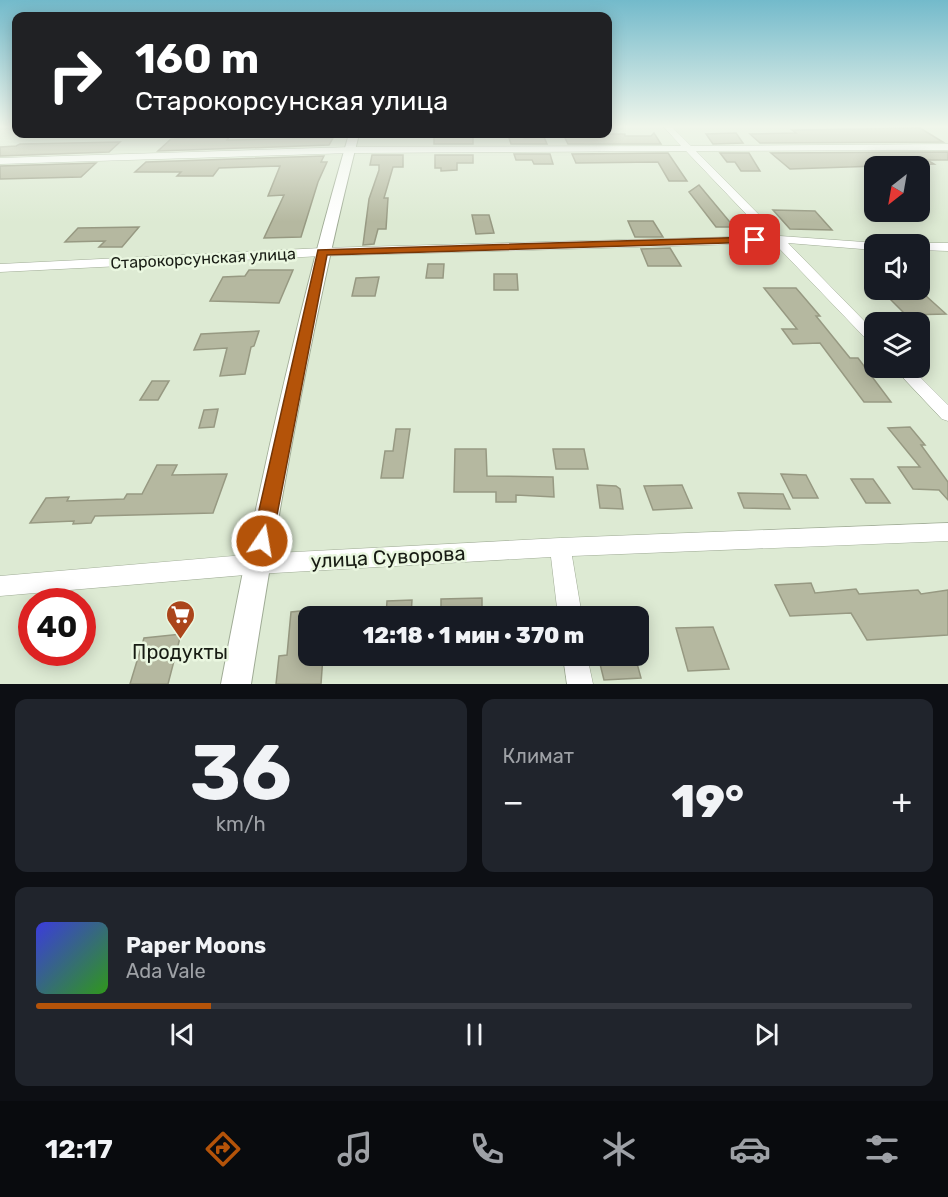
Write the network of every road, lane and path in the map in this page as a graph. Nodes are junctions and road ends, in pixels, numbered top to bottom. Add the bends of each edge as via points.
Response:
1 (57, 158) edge
2 (348, 158) edge
3 (700, 158) edge
4 (0, 161) edge
5 (778, 239) junction
6 (864, 245) edge
7 (930, 247) edge
8 (948, 247) edge
9 (322, 252) junction
10 (0, 268) edge
11 (864, 329) edge
12 (912, 378) edge
13 (948, 415) edge
14 (948, 532) edge
15 (560, 548) junction
16 (257, 564) junction
17 (0, 586) edge
18 (569, 606) edge
19 (577, 666) edge
20 (236, 684) edge
21 (580, 684) edge

1 - 4 street
2 - 9 street
3 - 5 street
5 - 6 street, Старокорсунская улица
5 - 9 street, Старокорсунская улица
5 - 11 street
7 - 8 street
9 - 10 street, Старокорсунская улица
9 - 16 street
12 - 13 street
14 - 15 street, улица Суворова
15 - 16 street, улица Суворова
15 - 18 street
16 - 17 street, улица Суворова
16 - 20 street
19 - 21 street

